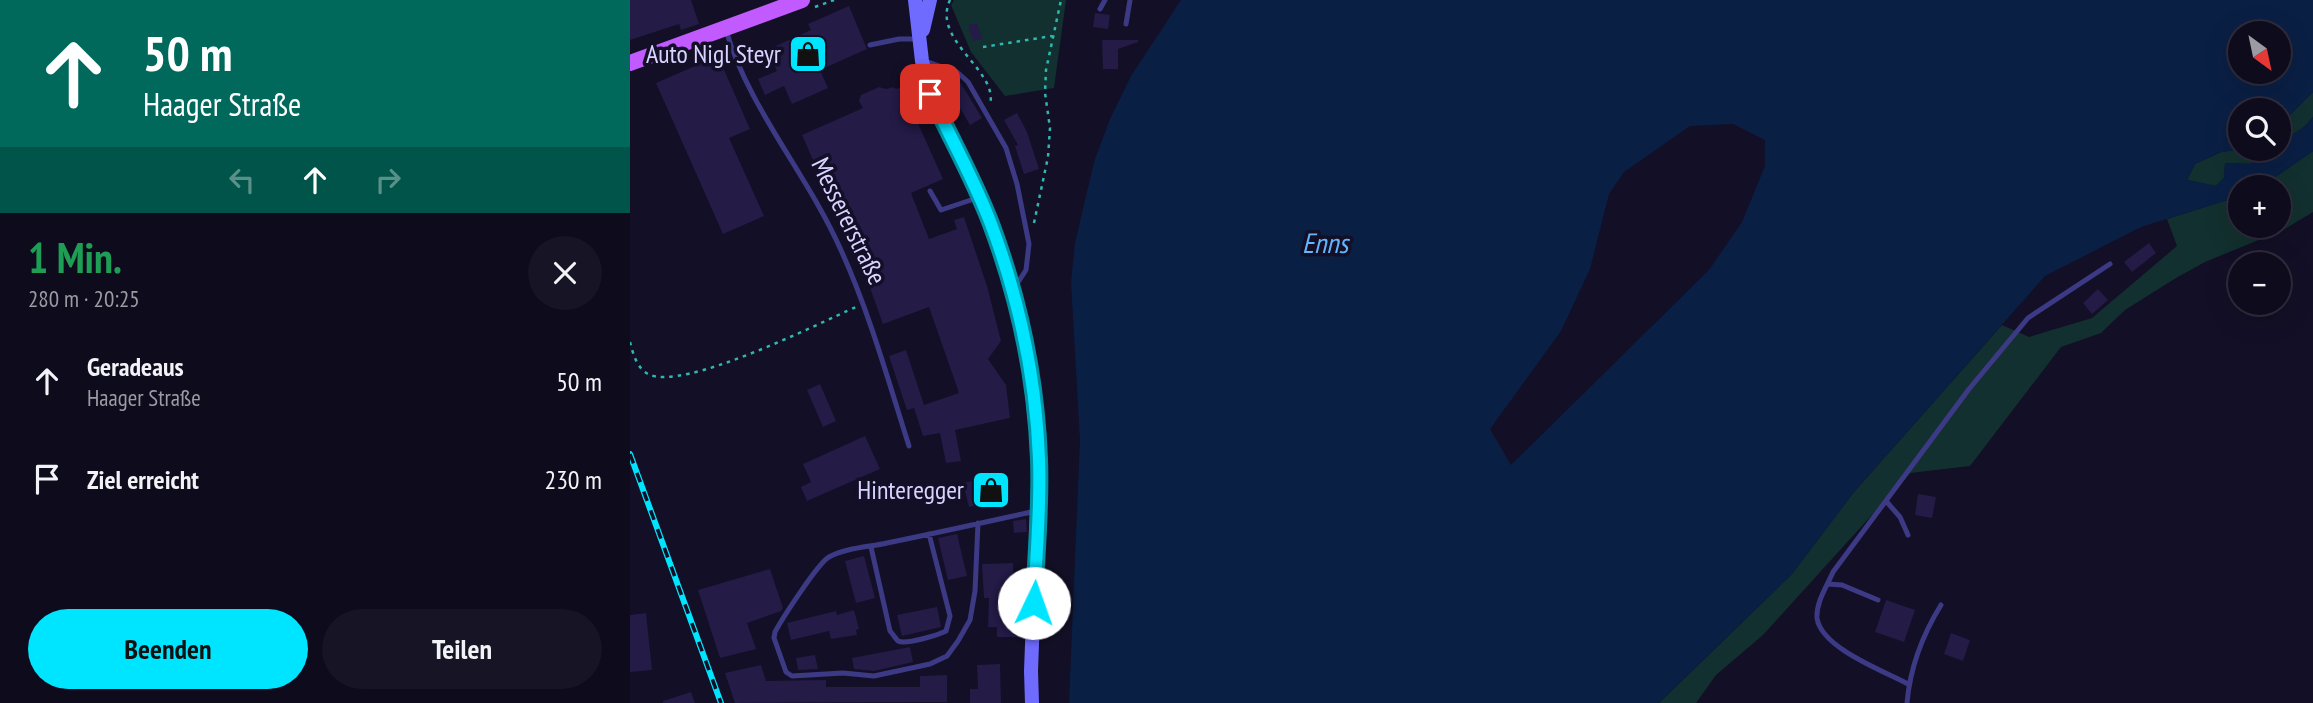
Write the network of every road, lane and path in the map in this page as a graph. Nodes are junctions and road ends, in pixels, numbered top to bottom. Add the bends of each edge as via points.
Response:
1 (802, 0) edge
2 (915, 0) edge
3 (930, 0) edge
4 (950, 0) edge
5 (1061, 0) edge
6 (1105, 0) edge
7 (1130, 0) edge
8 (1100, 9) dead end
9 (1126, 24) dead end
10 (725, 27) junction
11 (1052, 36) junction
12 (921, 38) junction
13 (870, 45) dead end
14 (983, 47) dead end
15 (922, 61) junction
16 (630, 62) edge
17 (986, 111) junction
18 (930, 191) dead end
19 (980, 196) junction
20 (1029, 244) junction
21 (2109, 264) dead end
22 (1013, 291) junction
23 (862, 304) junction
24 (630, 342) edge
25 (909, 446) dead end
26 (1886, 501) junction
27 (1039, 510) junction
28 (978, 523) junction
29 (929, 534) junction
30 (1908, 535) dead end
31 (870, 547) junction
32 (1828, 583) junction
33 (1878, 600) dead end
34 (1941, 605) dead end
35 (1908, 684) junction
36 (1032, 703) edge
37 (1907, 703) edge

1 - 10 main road
2 - 12 street
3 - 12 street
4 - 17 path via 952,32 991,93 992,103
5 - 11 path
6 - 8 lane
7 - 9 lane
10 - 16 main road
10 - 23 lane, Messererstraße via 735,58 840,248
11 - 14 path
11 - 20 path via 1045,93 1048,156
12 - 13 lane
12 - 15 street
15 - 17 lane via 962,75
15 - 19 street via 930,94
17 - 20 lane via 1006,148
18 - 19 lane via 941,211
19 - 22 street
20 - 22 lane via 1026,270
21 - 26 lane via 2028,318
22 - 27 street via 1033,390
23 - 24 path via 689,375 662,378 649,374 639,367
23 - 25 lane, Messererstraße
26 - 30 lane
26 - 32 lane
27 - 28 lane
27 - 36 street
28 - 29 lane
28 - 31 lane via 970,620 947,656 874,676 788,675 774,638 779,624 825,561
29 - 31 lane
29 - 31 lane via 950,616 946,631 932,636 903,642 890,631
32 - 33 lane via 1842,584
32 - 35 lane via 1817,619 1823,633 1832,644
34 - 35 lane
35 - 37 lane

